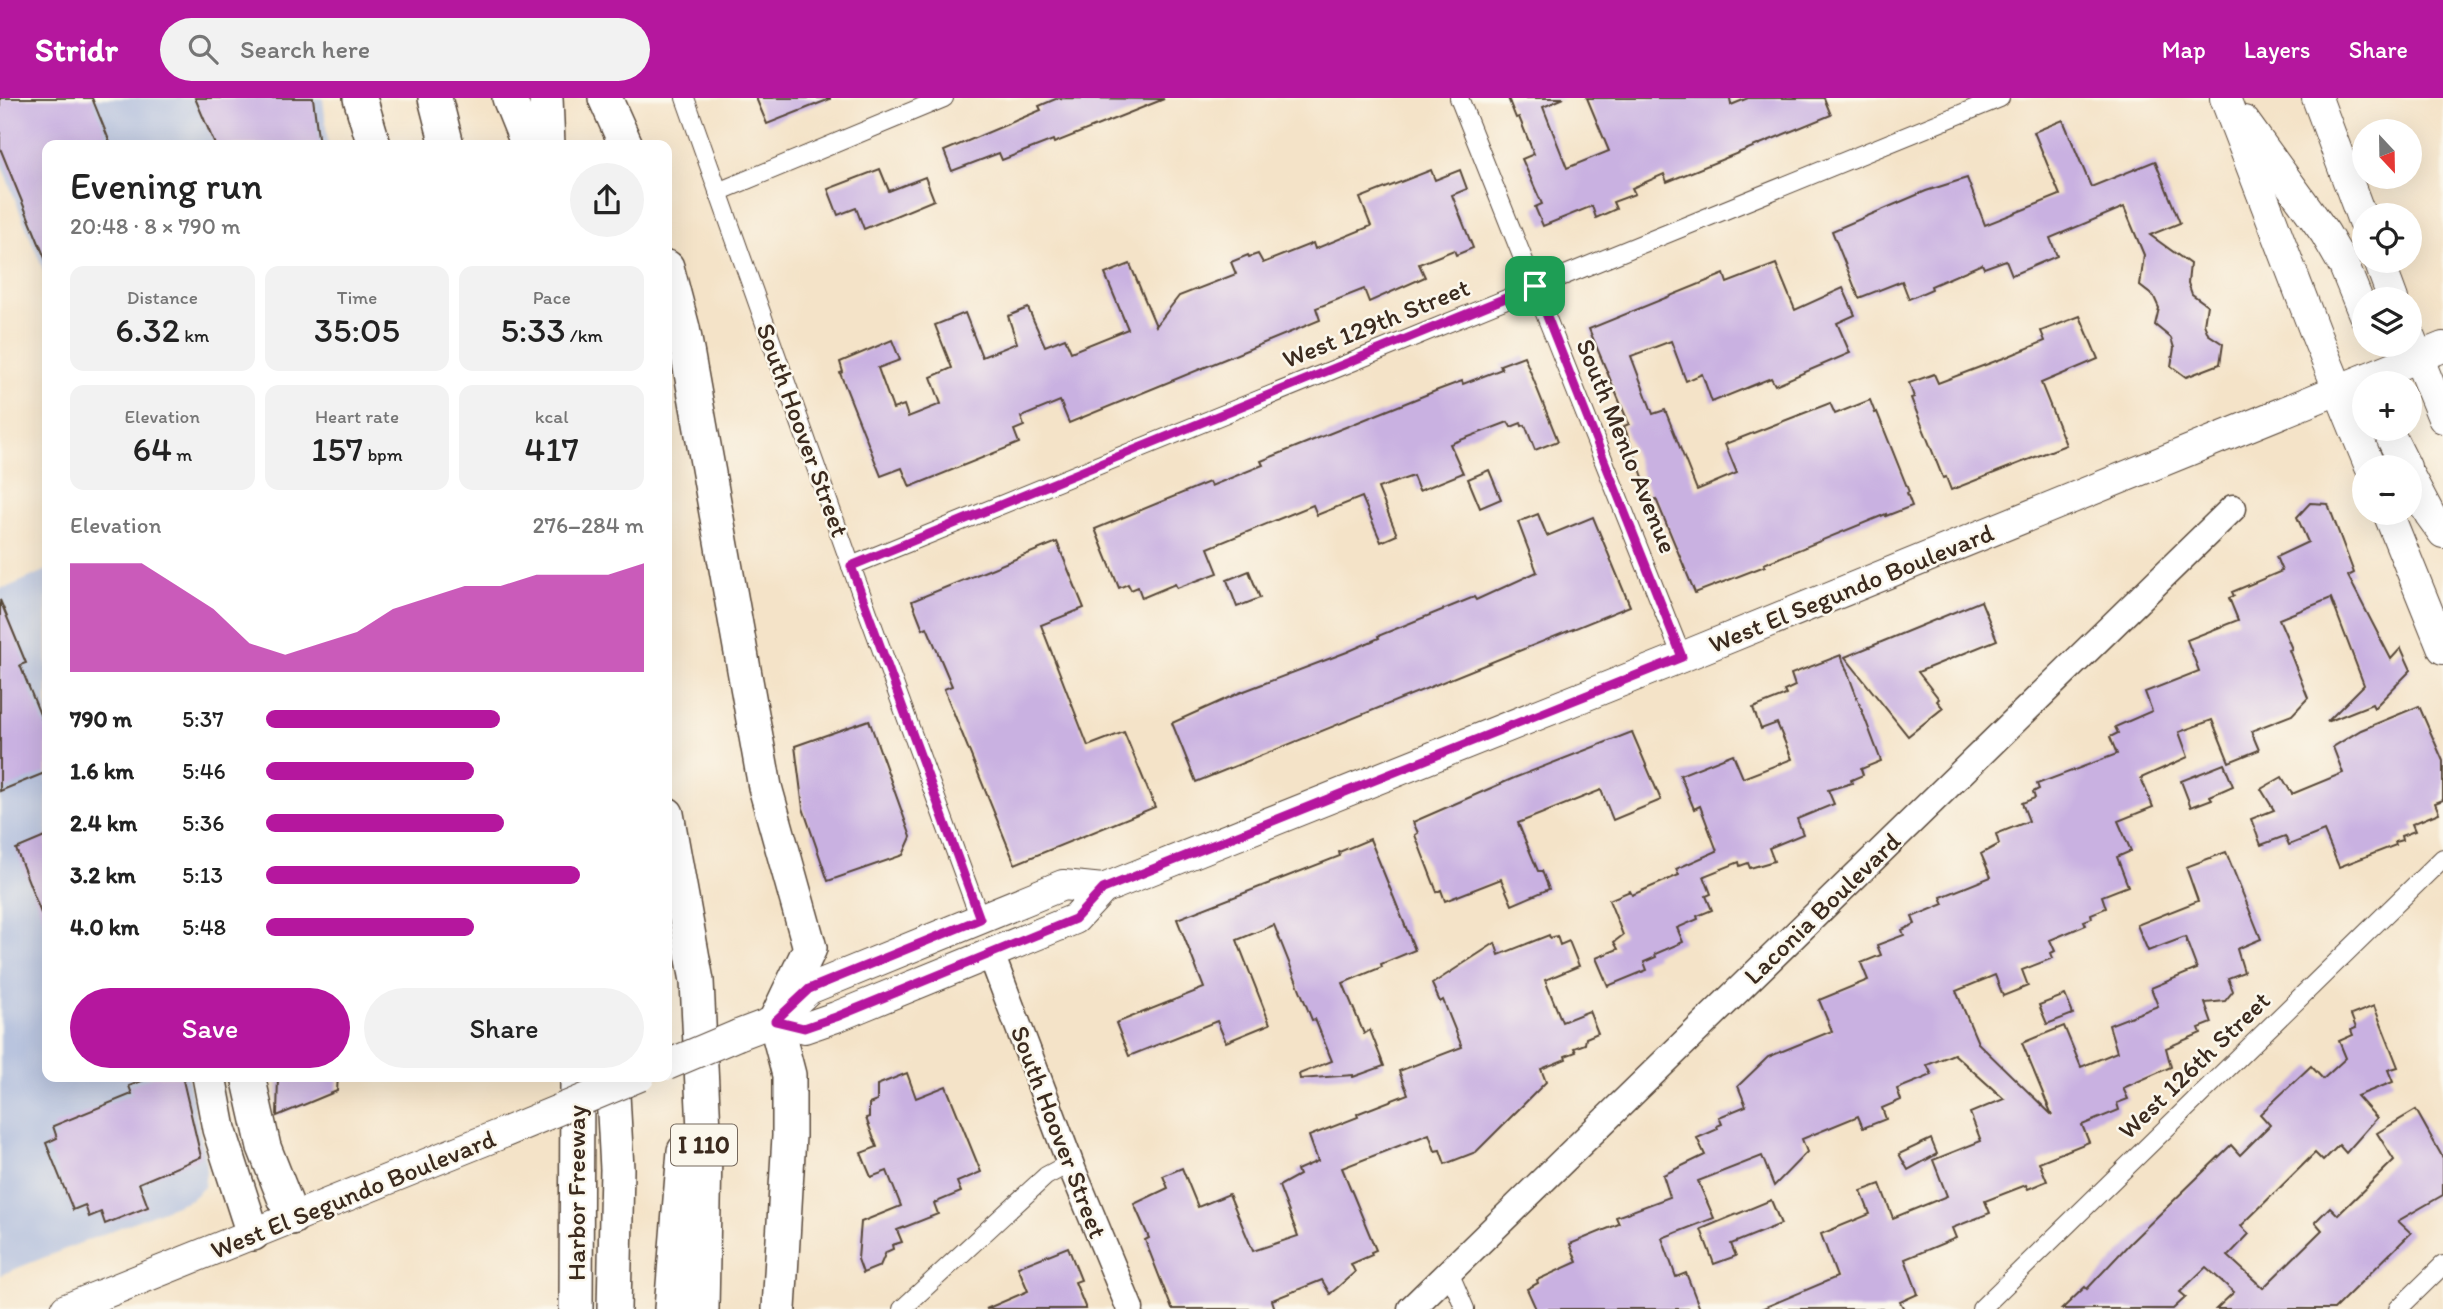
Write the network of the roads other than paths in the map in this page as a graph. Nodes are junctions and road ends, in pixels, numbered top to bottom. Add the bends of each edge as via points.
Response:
1 (360, 98) edge
2 (435, 98) edge
3 (509, 98) edge
4 (546, 98) edge
5 (606, 98) edge
6 (685, 98) edge
7 (944, 98) edge
8 (1460, 98) edge
9 (2000, 98) edge
10 (2226, 98) edge
11 (2317, 98) edge
12 (373, 140) edge
13 (446, 140) edge
14 (526, 140) edge
15 (548, 140) edge
16 (624, 140) edge
17 (718, 192) junction
18 (2356, 203) edge
19 (672, 286) edge
20 (1535, 286) junction
21 (2353, 287) edge
22 (2396, 357) edge
23 (2420, 357) edge
24 (2339, 389) junction
25 (2352, 396) edge
26 (2443, 418) edge
27 (2365, 455) edge
28 (2422, 500) edge
29 (2233, 508) dead end
30 (2393, 525) edge
31 (2443, 533) edge
32 (851, 566) junction
33 (2443, 649) edge
34 (1682, 657) junction
35 (672, 842) edge
36 (2443, 858) edge
37 (1103, 889) junction
38 (980, 919) junction
39 (991, 954) junction
40 (697, 981) junction
41 (775, 1021) junction
42 (672, 1063) edge
43 (210, 1082) edge
44 (249, 1082) edge
45 (577, 1082) edge
46 (612, 1082) edge
47 (626, 1082) edge
48 (1070, 1163) junction
49 (292, 1218) junction
50 (253, 1234) junction
51 (2443, 1265) edge
52 (1449, 1272) junction
53 (66, 1309) edge
54 (576, 1309) edge
55 (614, 1309) edge
56 (671, 1309) edge
57 (702, 1309) edge
58 (779, 1309) edge
59 (902, 1309) edge
60 (1130, 1309) edge
61 (1411, 1309) edge
62 (1465, 1309) edge
63 (1981, 1309) edge
64 (2398, 1309) edge

1 - 12 highway
2 - 13 highway
3 - 14 highway
4 - 15 highway
5 - 16 highway
6 - 17 street, South Hoover Street
7 - 17 street
8 - 20 street, South Menlo Avenue
9 - 20 street, West 129th Street
10 - 21 main road via 2325,233
10 - 24 main road
11 - 18 main road
17 - 32 street, South Hoover Street
19 - 41 highway via 765,787 810,948
20 - 32 street, West 129th Street
20 - 34 street, South Menlo Avenue
22 - 24 main road, West El Segundo Boulevard
23 - 26 main road
24 - 25 main road
24 - 27 main road
24 - 34 main road, West El Segundo Boulevard
28 - 31 main road
29 - 52 street, Laconia Boulevard
30 - 33 main road
32 - 38 street, South Hoover Street
34 - 37 main road, West El Segundo Boulevard
35 - 40 highway, I 110
36 - 63 street, West 126th Street
37 - 38 main road, West El Segundo Boulevard via 1063,885
37 - 39 main road, West El Segundo Boulevard via 1075,919
38 - 41 main road, West El Segundo Boulevard via 809,989
39 - 41 main road, West El Segundo Boulevard via 804,1028
39 - 48 street, South Hoover Street
40 - 56 highway
40 - 57 highway, I 110 via 705,1151
41 - 42 main road, West El Segundo Boulevard, bridge
41 - 58 highway via 789,1075
43 - 50 highway via 219,1129
44 - 49 highway via 264,1147
45 - 54 highway, Harbor Freeway
46 - 55 highway via 617,1169
47 - 49 main road, West El Segundo Boulevard, bridge
48 - 59 street via 1046,1176
48 - 60 street, South Hoover Street
49 - 50 main road, West El Segundo Boulevard
50 - 53 main road, West El Segundo Boulevard
51 - 64 street
52 - 61 street, Laconia Boulevard
52 - 62 street

